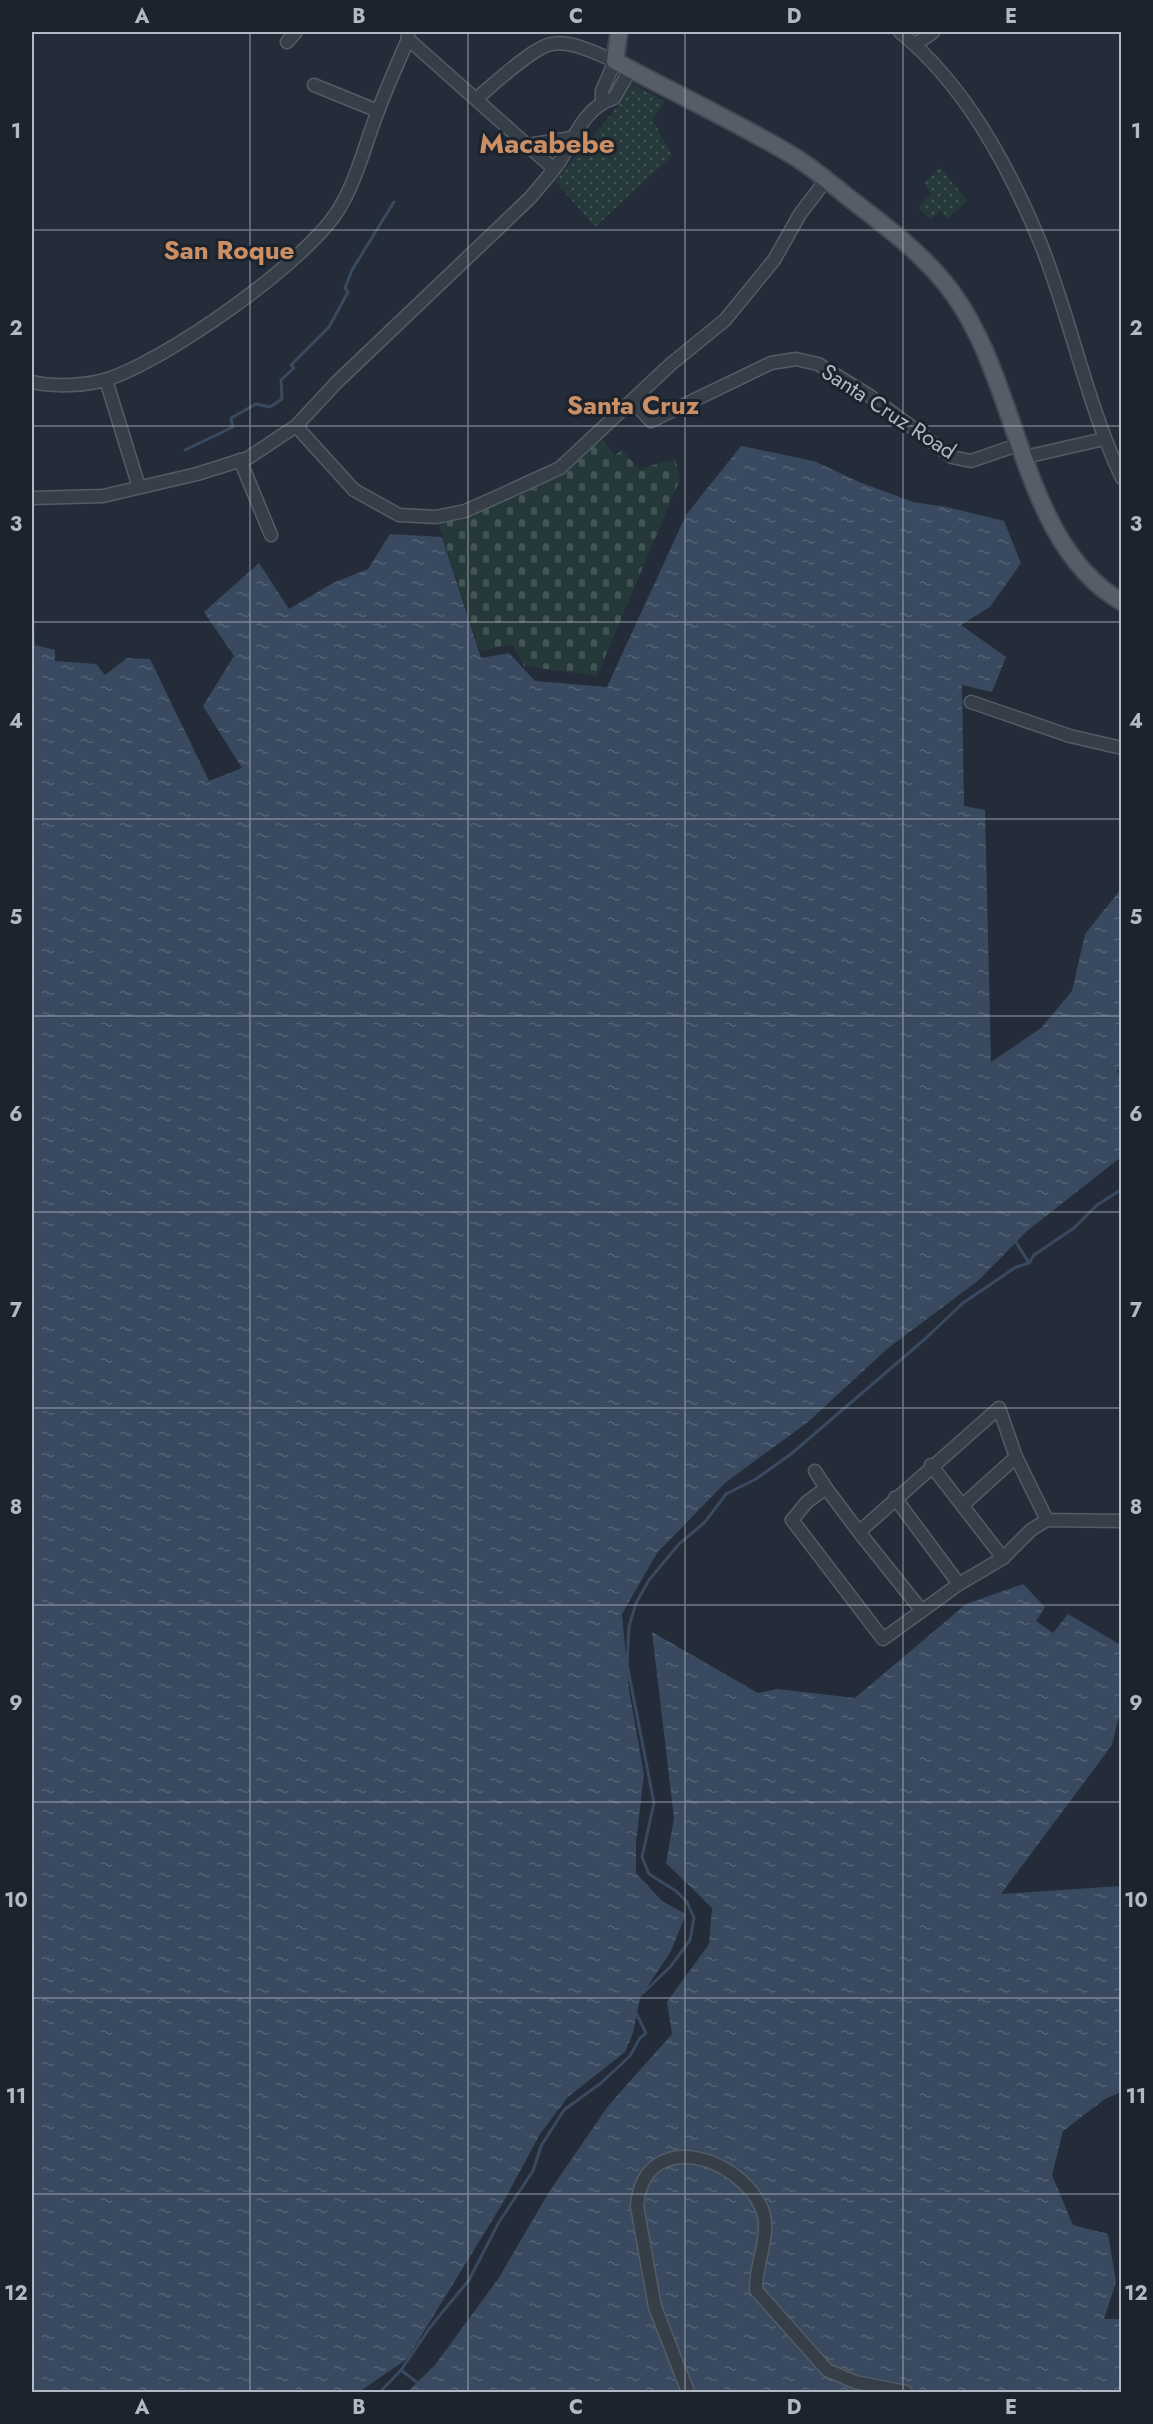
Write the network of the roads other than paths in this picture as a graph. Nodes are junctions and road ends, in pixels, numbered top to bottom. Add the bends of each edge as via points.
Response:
1 (296, 32) edge
2 (619, 32) edge
3 (900, 32) edge
4 (933, 32) edge
5 (408, 35) edge
6 (288, 42) dead end
7 (916, 44) junction
8 (615, 61) junction
9 (630, 70) junction
10 (315, 85) dead end
11 (477, 98) junction
12 (602, 102) junction
13 (378, 111) junction
14 (571, 138) junction
15 (528, 145) junction
16 (554, 169) junction
17 (826, 180) junction
18 (106, 380) junction
19 (32, 382) edge
20 (633, 401) junction
21 (296, 426) junction
22 (1104, 439) junction
23 (1023, 450) junction
24 (240, 460) junction
25 (1122, 478) edge
26 (139, 488) junction
27 (32, 498) edge
28 (271, 535) dead end
29 (1122, 602) edge
30 (971, 702) dead end
31 (1122, 748) edge
32 (1016, 1457) junction
33 (931, 1466) junction
34 (815, 1471) dead end
35 (826, 1488) junction
36 (895, 1498) junction
37 (963, 1505) junction
38 (1047, 1520) junction
39 (1122, 1521) edge
40 (860, 1532) junction
41 (1003, 1558) junction
42 (959, 1584) junction
43 (922, 1611) junction
44 (688, 2392) edge
45 (906, 2392) edge

1 - 6 street
2 - 8 main road
3 - 7 street
4 - 7 street
5 - 11 street
5 - 13 street
7 - 22 street via 977,119 1017,192 1040,242
8 - 9 main road
8 - 11 street via 581,48 552,44 520,63
8 - 12 street via 602,91
9 - 12 street via 614,98
9 - 17 main road via 796,158
10 - 13 street
11 - 15 street
12 - 14 street
13 - 18 street via 338,211 313,243 180,342
14 - 15 street
14 - 16 street
15 - 16 street
16 - 21 street via 530,198
17 - 20 street via 800,214 774,260 725,320
17 - 23 main road via 902,239 944,283 969,318 995,370
18 - 19 street via 73,384
18 - 26 street
20 - 21 street via 560,468 465,511 436,517 399,515 354,490
20 - 23 street, Santa Cruz Road via 651,421 771,363 796,359 818,364 870,396 952,457 971,461
21 - 24 street
22 - 23 street
22 - 25 street
23 - 29 main road via 1046,516 1071,557 1109,595
24 - 26 street
24 - 28 street
26 - 27 street via 103,496
30 - 31 street via 1070,736
32 - 33 street via 999,1408
32 - 37 street
32 - 38 street
33 - 36 street
33 - 37 street
34 - 35 street
35 - 40 street
35 - 43 street via 792,1520 883,1639
36 - 40 street
36 - 42 street
37 - 41 street
38 - 39 street
38 - 41 street
40 - 43 street
41 - 42 street
42 - 43 street
44 - 45 street via 655,2307 637,2206 642,2180 659,2162 684,2157 722,2166 753,2195 765,2224 756,2290 827,2370 855,2382

